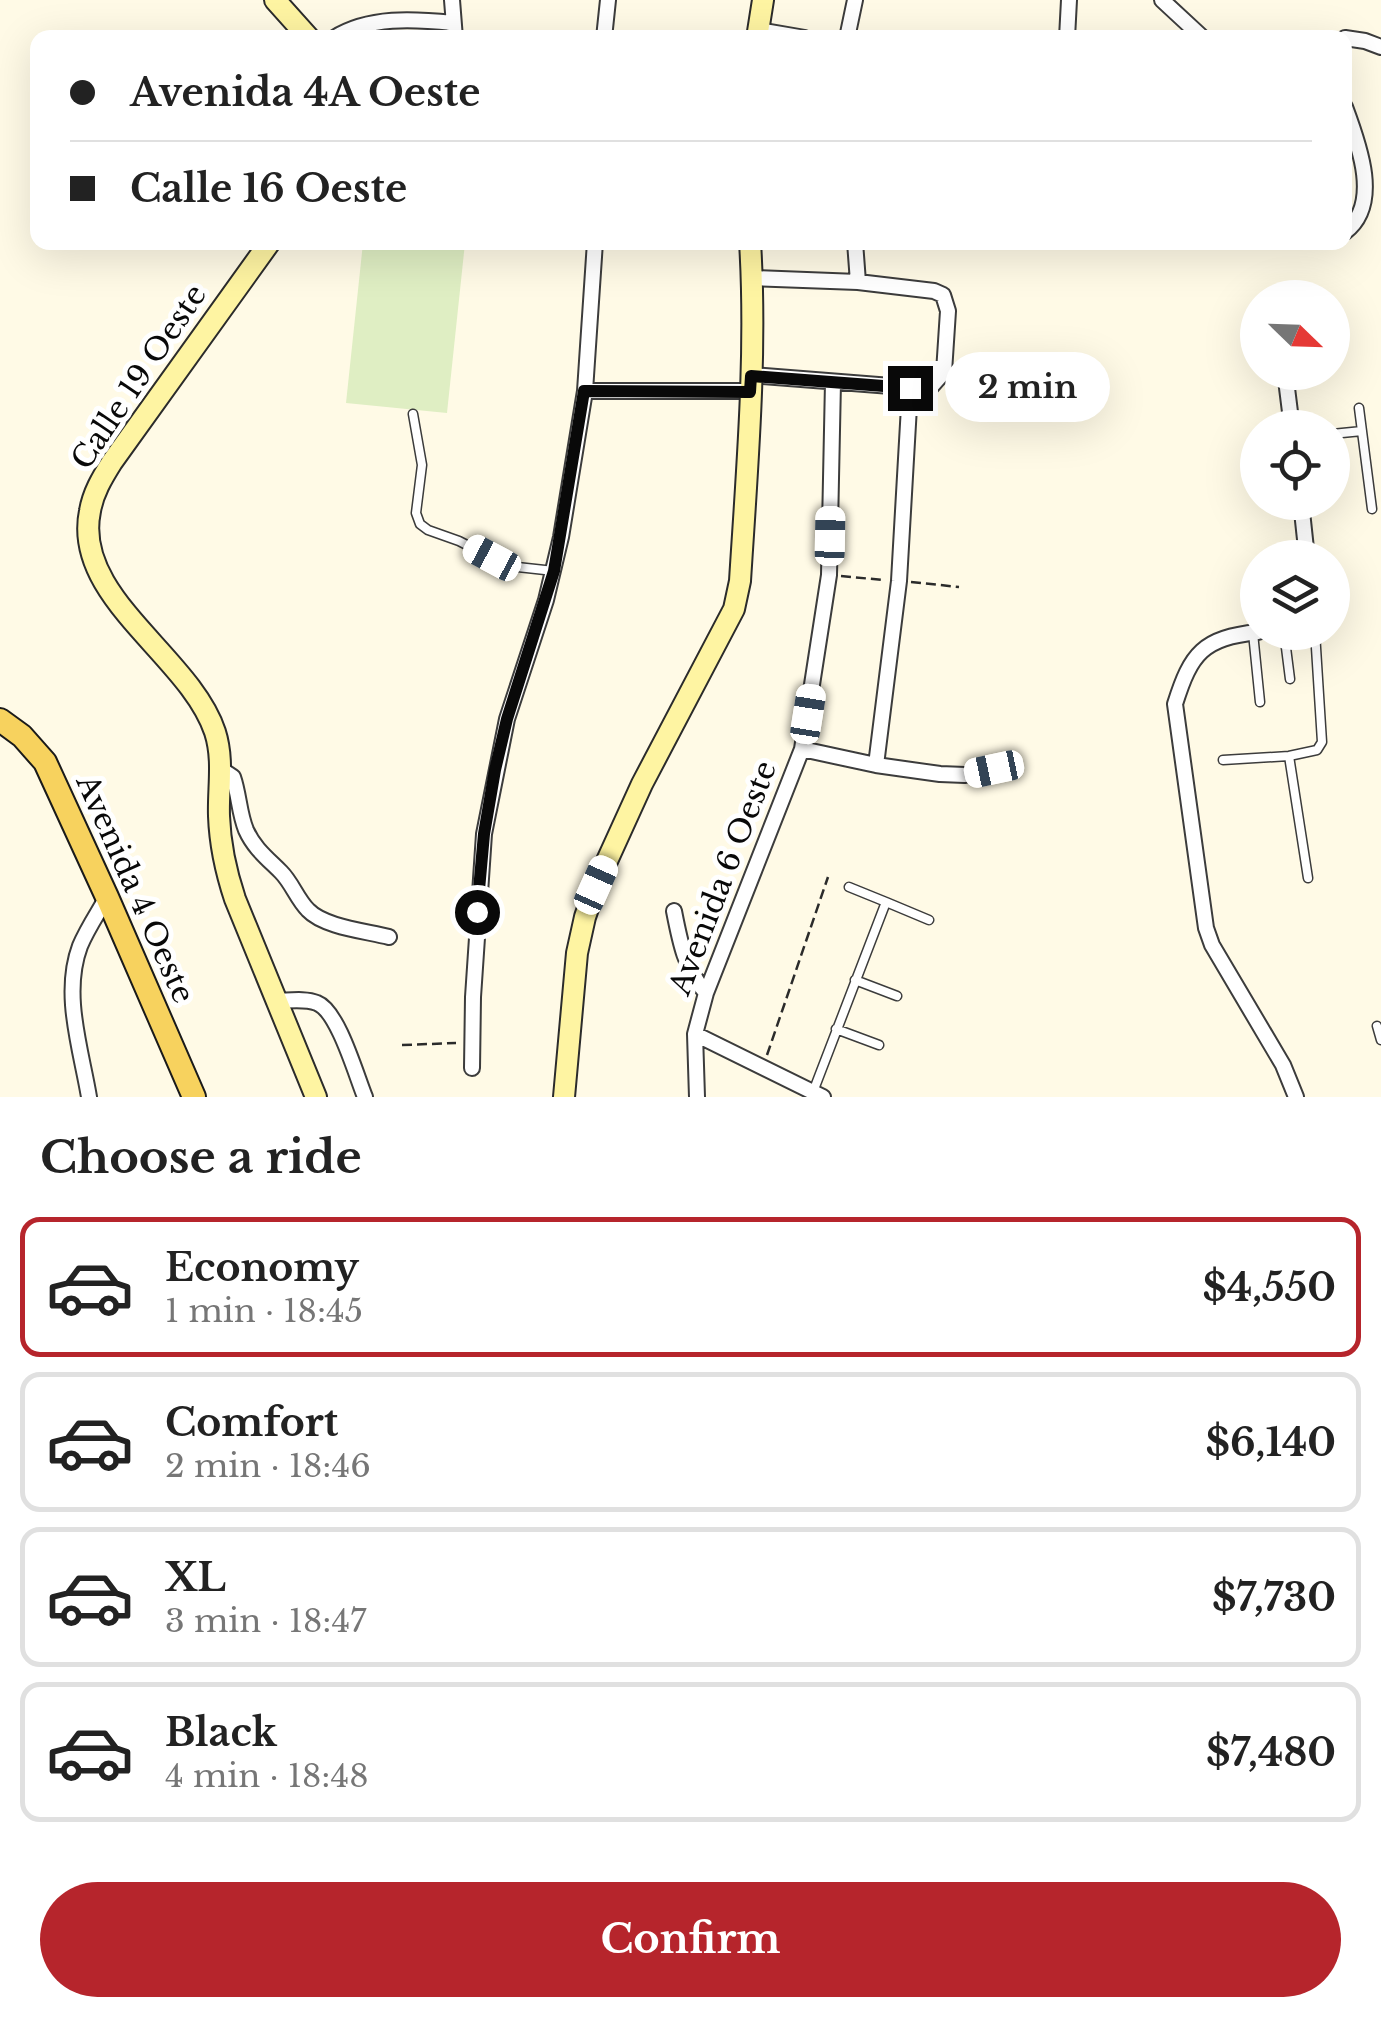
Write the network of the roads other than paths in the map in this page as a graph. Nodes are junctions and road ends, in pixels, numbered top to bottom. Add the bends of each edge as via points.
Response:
1 (275, 0) edge
2 (452, 0) edge
3 (608, 0) edge
4 (763, 0) edge
5 (855, 0) edge
6 (1069, 0) edge
7 (1162, 0) edge
8 (303, 30) edge
9 (350, 30) edge
10 (454, 30) edge
11 (605, 30) edge
12 (759, 30) edge
13 (849, 30) edge
14 (1067, 30) edge
15 (1194, 30) edge
16 (1352, 39) edge
17 (1381, 46) edge
18 (1352, 125) edge
19 (1352, 228) edge
20 (264, 250) edge
21 (594, 250) edge
22 (750, 250) edge
23 (856, 250) edge
24 (752, 278) junction
25 (858, 282) junction
26 (834, 382) junction
27 (750, 383) junction
28 (910, 388) junction
29 (584, 391) junction
30 (1359, 408) dead end
31 (413, 414) dead end
32 (1362, 431) junction
33 (1350, 432) edge
34 (1372, 509) dead end
35 (554, 571) junction
36 (1240, 634) edge
37 (1256, 650) edge
38 (1286, 650) edge
39 (1317, 650) edge
40 (1290, 680) dead end
41 (1260, 702) dead end
42 (0, 720) edge
43 (802, 749) junction
44 (1289, 756) junction
45 (1224, 760) dead end
46 (876, 765) junction
47 (221, 769) junction
48 (994, 769) dead end
49 (1308, 878) dead end
50 (849, 887) dead end
51 (107, 896) junction
52 (886, 902) junction
53 (674, 911) dead end
54 (930, 920) dead end
55 (389, 936) dead end
56 (856, 980) junction
57 (706, 993) junction
58 (897, 996) dead end
59 (275, 1000) junction
60 (1377, 1026) dead end
61 (836, 1029) junction
62 (696, 1034) junction
63 (1381, 1040) edge
64 (879, 1046) dead end
65 (472, 1068) dead end
66 (818, 1094) edge
67 (89, 1097) edge
68 (194, 1097) edge
69 (316, 1097) edge
70 (365, 1097) edge
71 (564, 1097) edge
72 (697, 1097) edge
73 (1296, 1097) edge

1 - 8 street
2 - 10 street
3 - 11 street
4 - 12 street
5 - 13 street
6 - 14 street
7 - 15 street
9 - 10 street via 416,19
16 - 17 street
18 - 19 street via 1373,180 1370,205
20 - 47 street, Calle 19 Oeste via 112,462 88,524 92,560 108,588 210,718
21 - 29 street
22 - 24 street
23 - 25 street
24 - 25 street
24 - 27 street
25 - 28 street via 943,295 944,372 929,390
26 - 27 street
26 - 28 street
26 - 43 street, Avenida 6 Oeste via 829,575
27 - 29 street
27 - 71 street via 734,609 596,885 578,952
28 - 46 street via 899,581
29 - 35 street
30 - 32 lane
31 - 35 lane via 422,465 420,524 508,566
32 - 33 lane
32 - 34 lane
35 - 65 street via 507,719 484,834
36 - 73 street via 1204,648 1185,672 1175,704 1206,928
37 - 41 lane
38 - 40 lane
39 - 44 lane via 1322,742 1317,750
42 - 51 main road, Avenida 4 Oeste via 45,762
43 - 46 street
43 - 57 street, Avenida 6 Oeste
44 - 45 lane
44 - 49 lane
46 - 48 street via 965,775
47 - 55 street via 232,777 251,839 305,908 328,922
47 - 59 street, Calle 19 Oeste via 225,867
50 - 52 lane
51 - 67 street via 79,948 73,976
51 - 68 main road, Avenida 4 Oeste
52 - 54 lane
52 - 56 lane
53 - 57 street via 686,964
56 - 58 lane
56 - 61 lane
57 - 62 street, Avenida 6 Oeste
59 - 69 street, Calle 19 Oeste
59 - 70 street via 326,1009
60 - 63 lane
61 - 64 lane
61 - 66 lane
62 - 66 street
62 - 72 street, Avenida 6 Oeste

